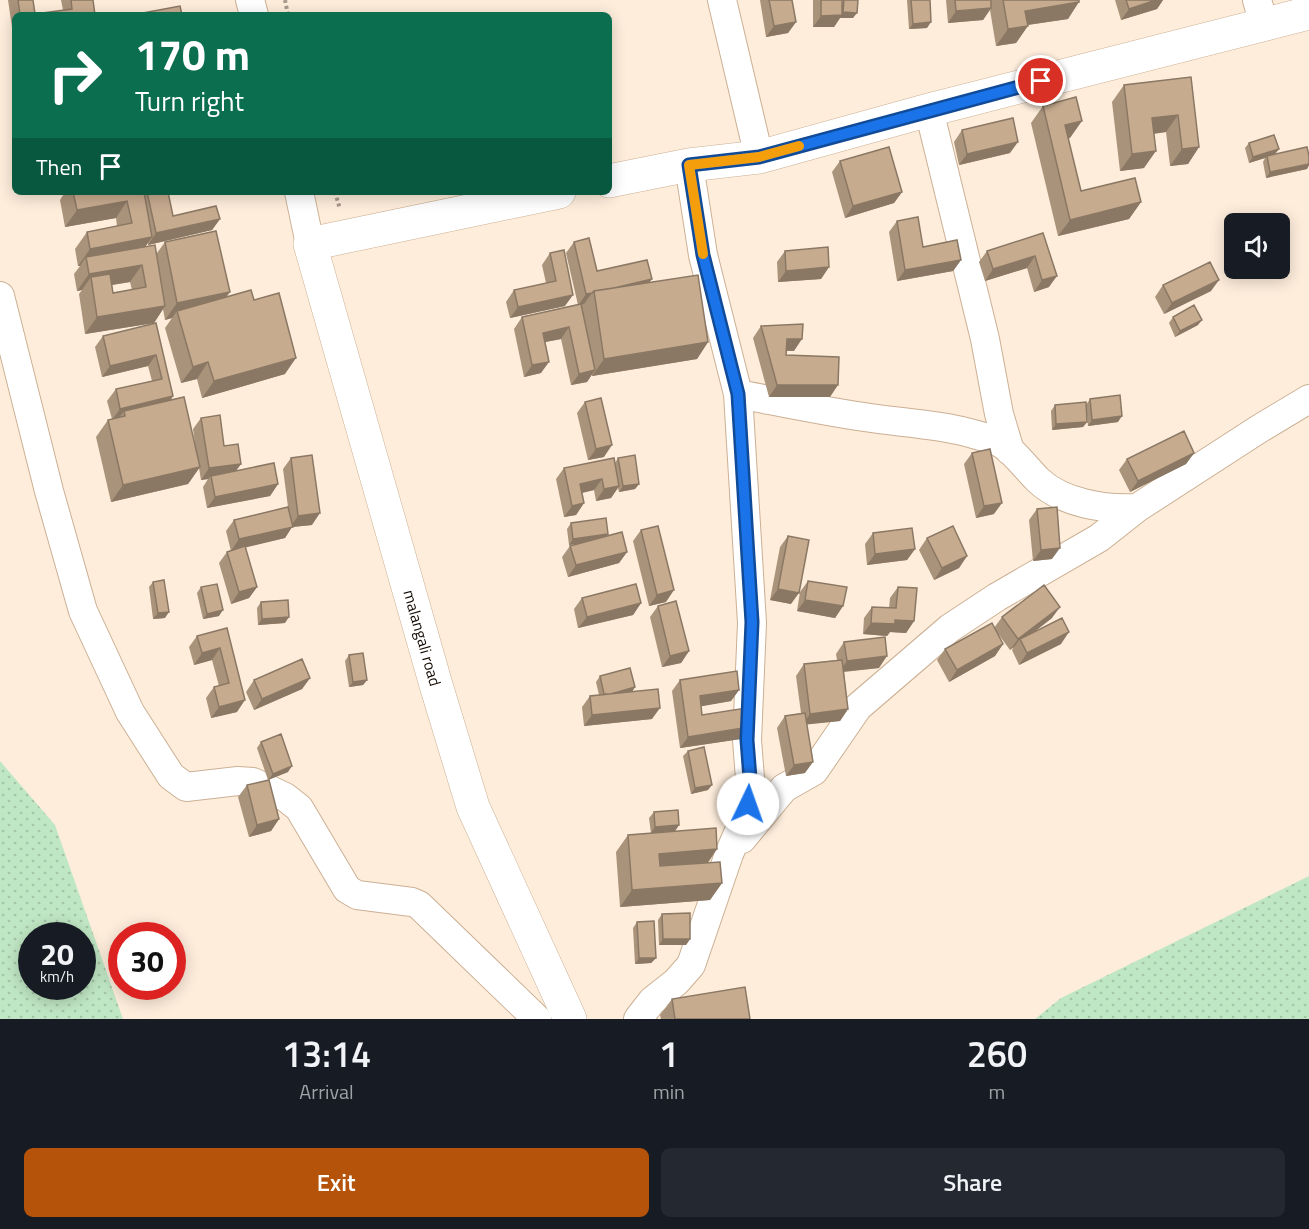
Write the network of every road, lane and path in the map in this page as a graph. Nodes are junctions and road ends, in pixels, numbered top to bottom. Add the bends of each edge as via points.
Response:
1 (722, 0) edge
2 (1261, 12) edge
3 (1309, 13) edge
4 (929, 110) junction
5 (759, 157) junction
6 (689, 165) junction
7 (612, 180) edge
8 (300, 195) edge
9 (545, 195) edge
10 (310, 244) junction
11 (0, 296) edge
12 (738, 394) junction
13 (1309, 399) edge
14 (1010, 451) junction
15 (1137, 508) junction
16 (729, 854) junction
17 (537, 1019) edge
18 (570, 1019) edge
19 (638, 1019) edge

1 - 5 street
2 - 3 street
2 - 4 street
4 - 5 street
4 - 14 street
5 - 6 street
6 - 7 street
6 - 12 street via 703,255
8 - 10 street
9 - 10 street
10 - 18 street, malangali road via 473,807
11 - 17 street via 83,611 130,712 171,776 186,787 253,782 294,802 347,889 357,895 418,905
12 - 14 street via 963,431 995,440
12 - 16 street via 752,622 747,740 751,791
13 - 15 street
14 - 15 street via 1050,491 1095,504
15 - 16 street via 1099,538 950,628 904,666 858,707 814,771 784,788
16 - 19 street via 691,965

